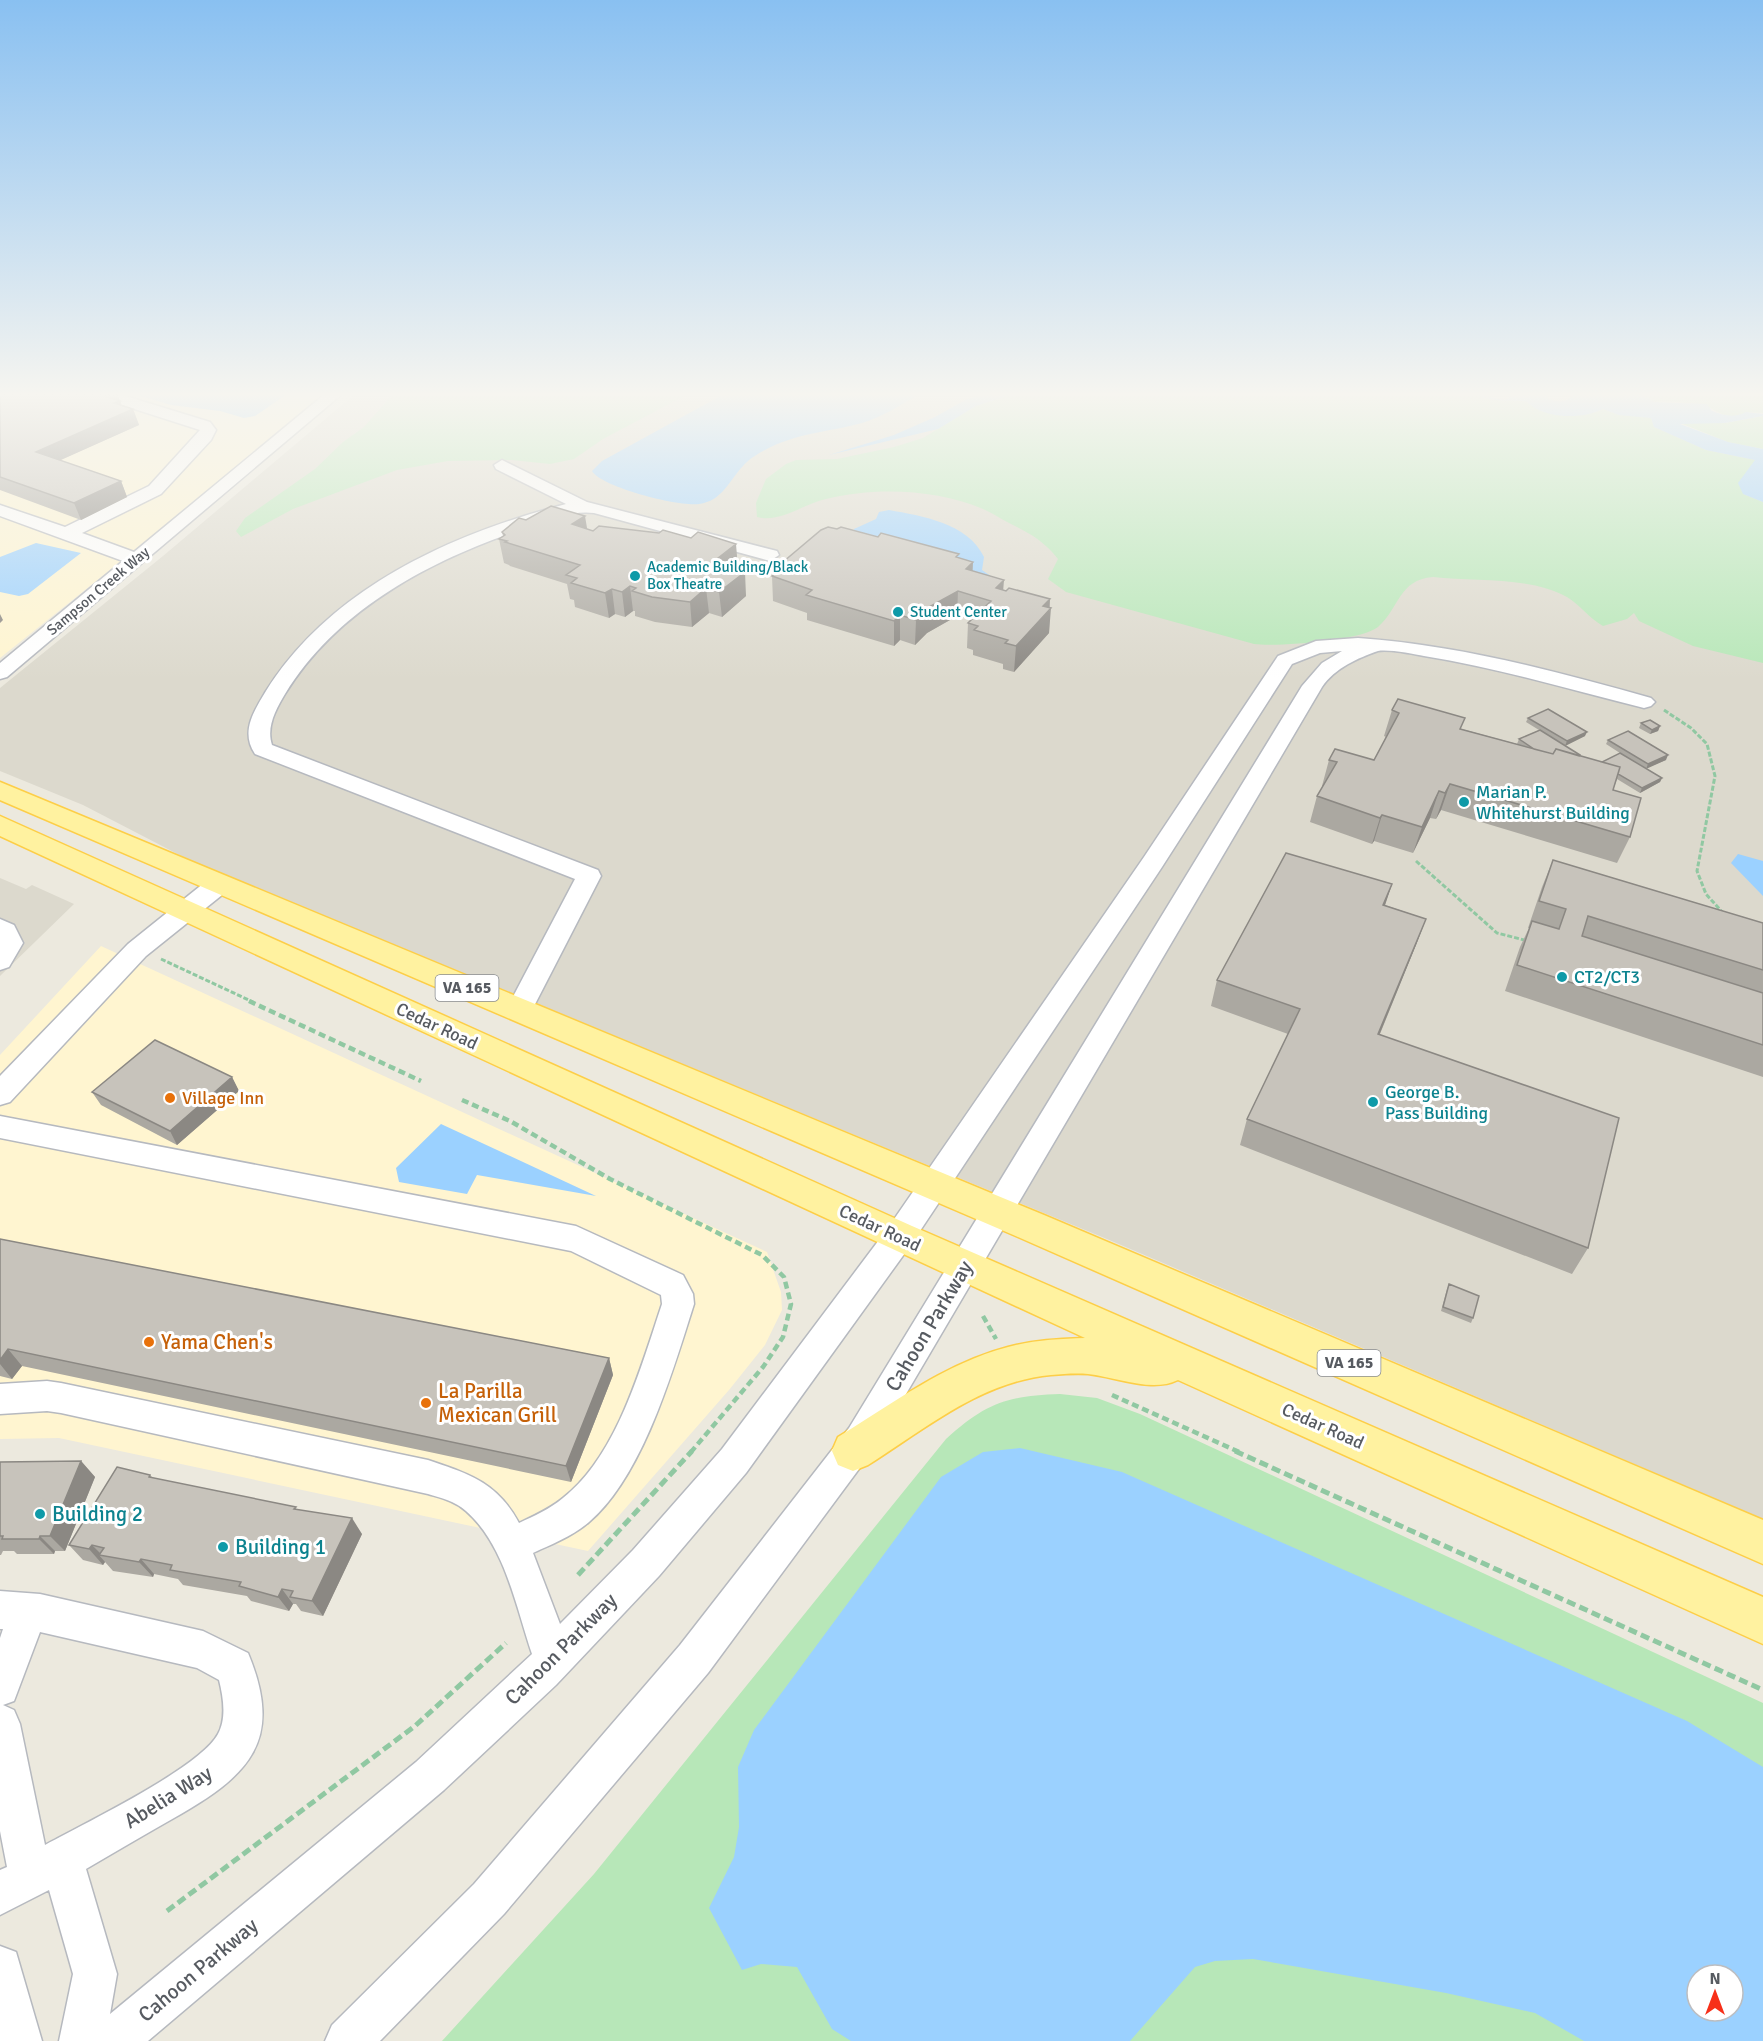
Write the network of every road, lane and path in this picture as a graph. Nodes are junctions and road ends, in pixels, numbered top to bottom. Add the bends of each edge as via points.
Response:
1 (155, 489) edge
2 (220, 489) edge
3 (549, 489) edge
4 (582, 506) junction
5 (0, 510) edge
6 (66, 534) junction
7 (770, 555) dead end
8 (136, 559) junction
9 (2, 645) dead end
10 (1388, 645) junction
11 (6, 668) edge
12 (1265, 690) junction
13 (1303, 700) junction
14 (1644, 702) joint
15 (0, 790) edge
16 (0, 825) edge
17 (1416, 861) edge
18 (218, 885) junction
19 (186, 910) junction
20 (1726, 918) edge
21 (0, 928) edge
22 (1539, 944) edge
23 (139, 949) junction
24 (0, 961) edge
25 (519, 1010) junction
26 (421, 1081) dead end
27 (0, 1094) edge
28 (0, 1127) edge
29 (934, 1185) junction
30 (998, 1212) junction
31 (899, 1237) junction
32 (965, 1266) junction
33 (983, 1316) dead end
34 (1001, 1349) dead end
35 (1219, 1380) junction
36 (1103, 1391) dead end
37 (0, 1399) edge
38 (853, 1450) junction
39 (1763, 1542) edge
40 (510, 1545) junction
41 (15, 1611) edge
42 (1763, 1621) edge
43 (506, 1643) dead end
44 (553, 1659) junction
45 (0, 1687) edge
46 (1763, 1690) edge
47 (0, 1724) edge
48 (31, 1877) edge
49 (167, 1911) dead end
50 (0, 1968) edge
51 (19, 2041) edge
52 (82, 2041) edge
53 (113, 2041) edge
54 (348, 2041) edge

1 - 6 street
2 - 8 street, Sampson Creek Way
3 - 4 street
4 - 7 street
4 - 25 street via 474,540 393,579 331,627 297,661 275,691 258,730 263,749 279,757 589,876
5 - 6 street
6 - 8 street
8 - 11 street, Sampson Creek Way
9 - 11 street via 10,652
10 - 12 street, Cahoon Parkway via 1343,643 1308,648 1285,660
10 - 13 street, Cahoon Parkway via 1330,664
10 - 14 street, Cahoon Parkway via 1455,655
12 - 13 street
12 - 29 street, Cahoon Parkway via 1154,862
13 - 30 street, Cahoon Parkway
14 - 20 path via 1672,714 1707,744 1715,776 1697,871 1706,894
15 - 18 main road, VA 165
16 - 19 main road, Cedar Road / VA 165
17 - 22 path via 1497,933
18 - 19 street
18 - 25 main road, VA 165
19 - 23 street
19 - 31 main road, Cedar Road / VA 165
21 - 24 street via 12,938
23 - 26 path
23 - 27 street
25 - 29 main road, VA 165
28 - 40 street via 576,1239 672,1285 678,1304 645,1395 614,1463 584,1504
29 - 30 main road, VA 165
29 - 31 street, Cahoon Parkway
30 - 32 street, Cahoon Parkway
30 - 39 main road, VA 165
31 - 32 main road, Cedar Road / VA 165
31 - 44 street, Cahoon Parkway via 734,1461 646,1563
32 - 35 main road, Cedar Road / VA 165
32 - 38 street, Cahoon Parkway
33 - 34 path
35 - 38 main road via 1132,1361 1087,1356 1020,1362 956,1386
35 - 42 main road, Cedar Road / VA 165
36 - 46 path
37 - 40 street via 61,1398 428,1477 463,1488 480,1499
38 - 54 street, Cahoon Parkway via 694,1659 489,1899
40 - 44 street
41 - 45 street
41 - 48 street, Abelia Way via 203,1650 234,1667 242,1689 244,1713 229,1755 201,1780
43 - 49 path via 415,1726
44 - 53 street, Cahoon Parkway via 430,1776
47 - 48 street
48 - 52 street via 95,1974
50 - 51 street

